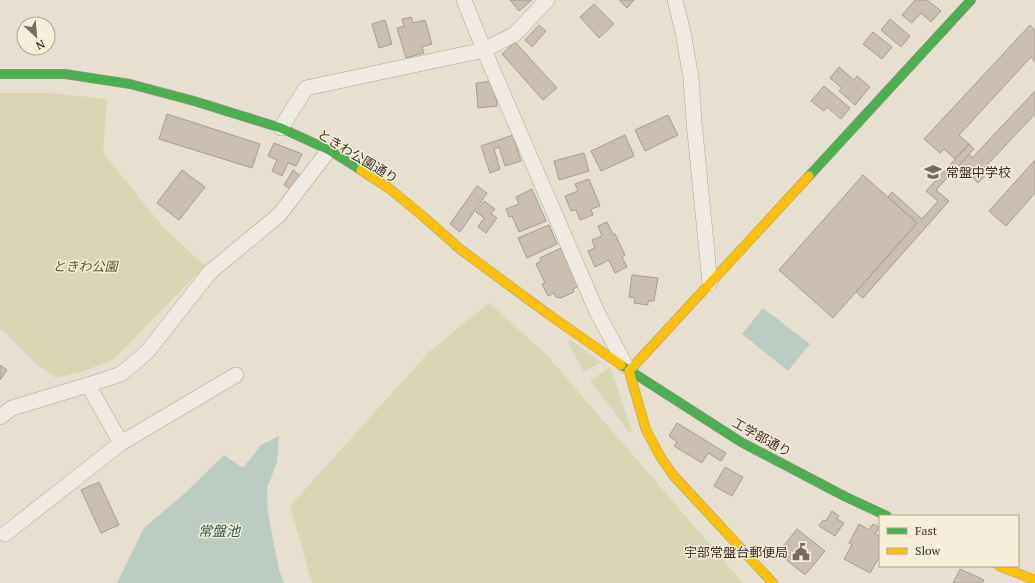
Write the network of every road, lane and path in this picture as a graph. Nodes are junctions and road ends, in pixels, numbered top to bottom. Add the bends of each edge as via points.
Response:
1 (464, 0) edge
2 (548, 0) edge
3 (675, 0) edge
4 (971, 0) edge
5 (484, 50) junction
6 (0, 74) edge
7 (281, 128) junction
8 (330, 150) junction
9 (710, 283) junction
10 (629, 371) junction
11 (236, 375) dead end
12 (88, 385) junction
13 (0, 417) edge
14 (121, 443) junction
15 (885, 515) edge
16 (5, 534) dead end
17 (1002, 567) edge
18 (1035, 580) edge
19 (773, 583) edge

1 - 5 street
2 - 5 street via 515,34
3 - 9 street via 691,78
4 - 9 street
5 - 7 street via 306,88
5 - 10 street via 597,312
6 - 7 street, ときわ公園通り via 65,74 130,84
7 - 8 street, ときわ公園通り
8 - 10 street, ときわ公園通り via 390,189 460,250
8 - 12 street via 279,215 210,272 148,352 121,374
9 - 10 street
10 - 15 street, 工学部通り via 741,442
10 - 19 street via 646,430 660,456 673,475
11 - 14 street
12 - 13 street via 12,408
12 - 14 street
14 - 16 street
17 - 18 street

